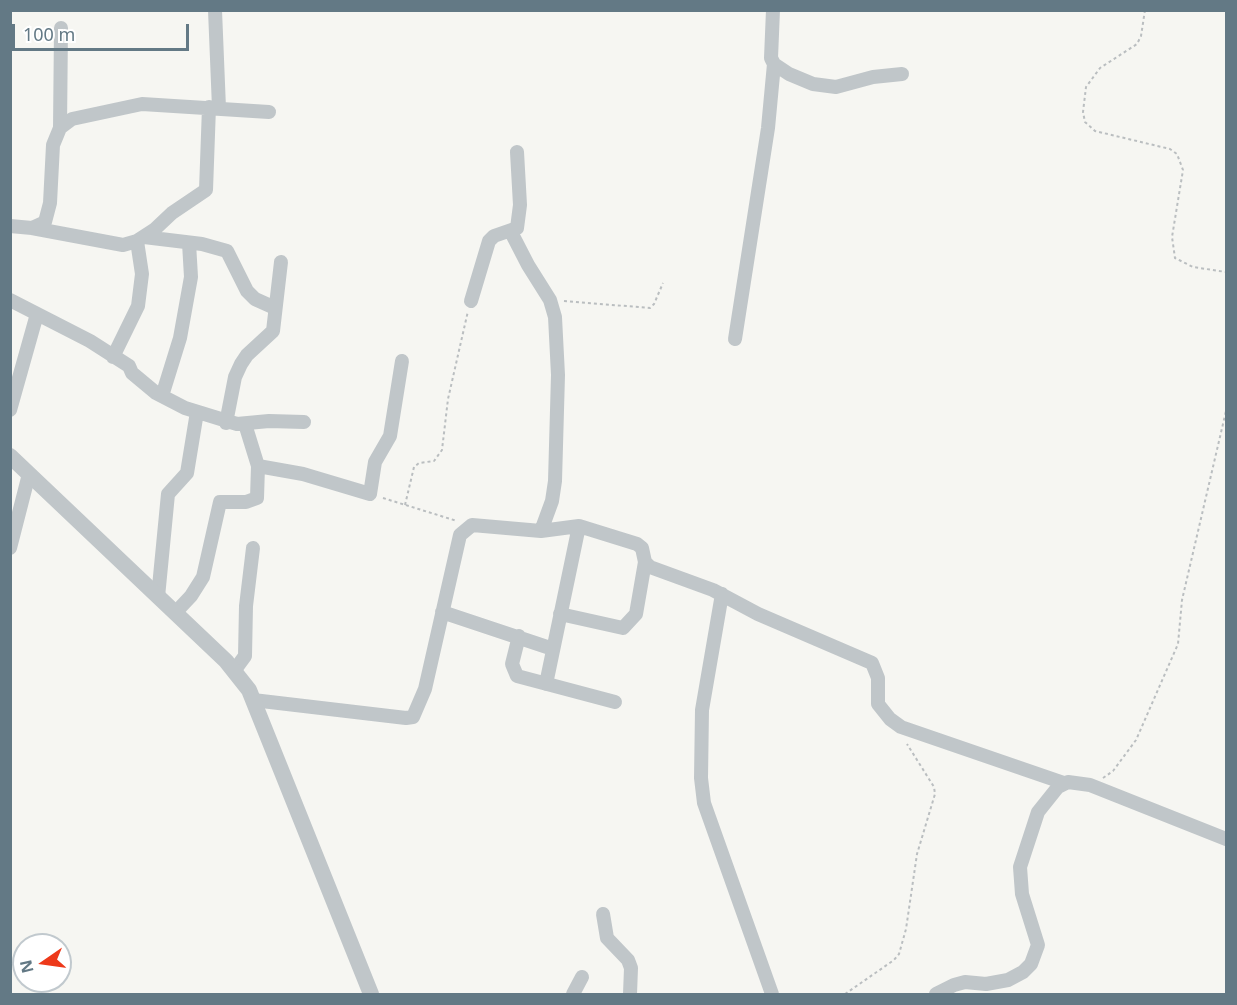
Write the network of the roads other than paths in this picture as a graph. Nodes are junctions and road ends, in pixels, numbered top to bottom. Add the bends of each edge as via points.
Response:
1 (215, 10) edge
2 (773, 10) edge
3 (61, 28) dead end
4 (774, 64) junction
5 (902, 74) dead end
6 (214, 108) junction
7 (269, 112) dead end
8 (60, 128) junction
9 (517, 152) dead end
10 (10, 226) edge
11 (32, 228) junction
12 (511, 232) junction
13 (140, 239) junction
14 (189, 243) junction
15 (281, 262) dead end
16 (10, 300) edge
17 (471, 301) road end
18 (276, 308) junction
19 (37, 314) junction
20 (735, 339) dead end
21 (113, 357) junction
22 (402, 361) dead end
23 (162, 396) junction
24 (10, 410) edge
25 (197, 412) junction
26 (304, 422) dead end
27 (226, 423) junction
28 (245, 424) junction
29 (10, 456) edge
30 (258, 466) junction
31 (29, 474) junction
32 (579, 526) junction
33 (541, 531) junction
34 (10, 548) edge
35 (253, 548) dead end
36 (645, 562) junction
37 (722, 594) junction
38 (158, 597) junction
39 (442, 612) junction
40 (175, 613) junction
41 (560, 614) junction
42 (519, 636) junction
43 (553, 649) junction
44 (234, 671) junction
45 (546, 684) junction
46 (253, 700) junction
47 (615, 702) dead end
48 (1064, 783) junction
49 (1227, 840) edge
50 (603, 914) dead end
51 (582, 977) dead end
52 (371, 994) edge
53 (573, 994) edge
54 (630, 994) edge
55 (772, 994) edge
56 (936, 994) edge

1 - 6 street
2 - 4 street via 770,49
3 - 8 street
4 - 5 street via 789,74 827,87
4 - 20 street via 768,128
6 - 7 street
6 - 8 street via 132,106 72,118
6 - 13 street via 206,190
8 - 11 street via 51,153 48,213 45,222
9 - 12 street via 519,220
10 - 11 street
11 - 13 street via 123,244
12 - 17 street via 489,241
12 - 33 street via 550,300 555,317 555,481
13 - 14 street
13 - 21 street via 142,274 138,306
14 - 18 street via 227,251 247,291
14 - 23 street via 189,288 180,338
15 - 18 street
16 - 19 street
18 - 27 street via 273,331 247,355 235,377
19 - 21 street
19 - 24 street
21 - 23 street
22 - 30 street via 390,436 375,462 370,494 303,474
23 - 25 street
25 - 27 street
25 - 38 street via 187,473 168,494
26 - 28 street
27 - 28 street
28 - 30 street
29 - 31 street
30 - 40 street via 257,498 226,501 218,507 203,577
31 - 34 street
31 - 38 street
32 - 33 street
32 - 36 street via 636,544 642,548
32 - 41 street
33 - 39 street via 472,525 460,535
35 - 44 street via 245,656
36 - 37 street
36 - 41 street via 636,614 623,628
37 - 48 street via 758,614 872,663 878,678 879,704 893,721 923,737 945,741
37 - 55 street via 702,710 703,795
38 - 40 street
39 - 42 street
39 - 46 street via 425,689 413,717
40 - 44 street
41 - 43 street
42 - 43 street
42 - 45 street via 513,672
43 - 45 street
44 - 46 street
45 - 47 street
46 - 52 street
48 - 49 street via 1090,785
48 - 56 street via 1050,794 1038,812 1020,867 1020,887 1038,945 1030,964 1008,980 954,984
50 - 54 street via 607,938 631,968
51 - 53 street

